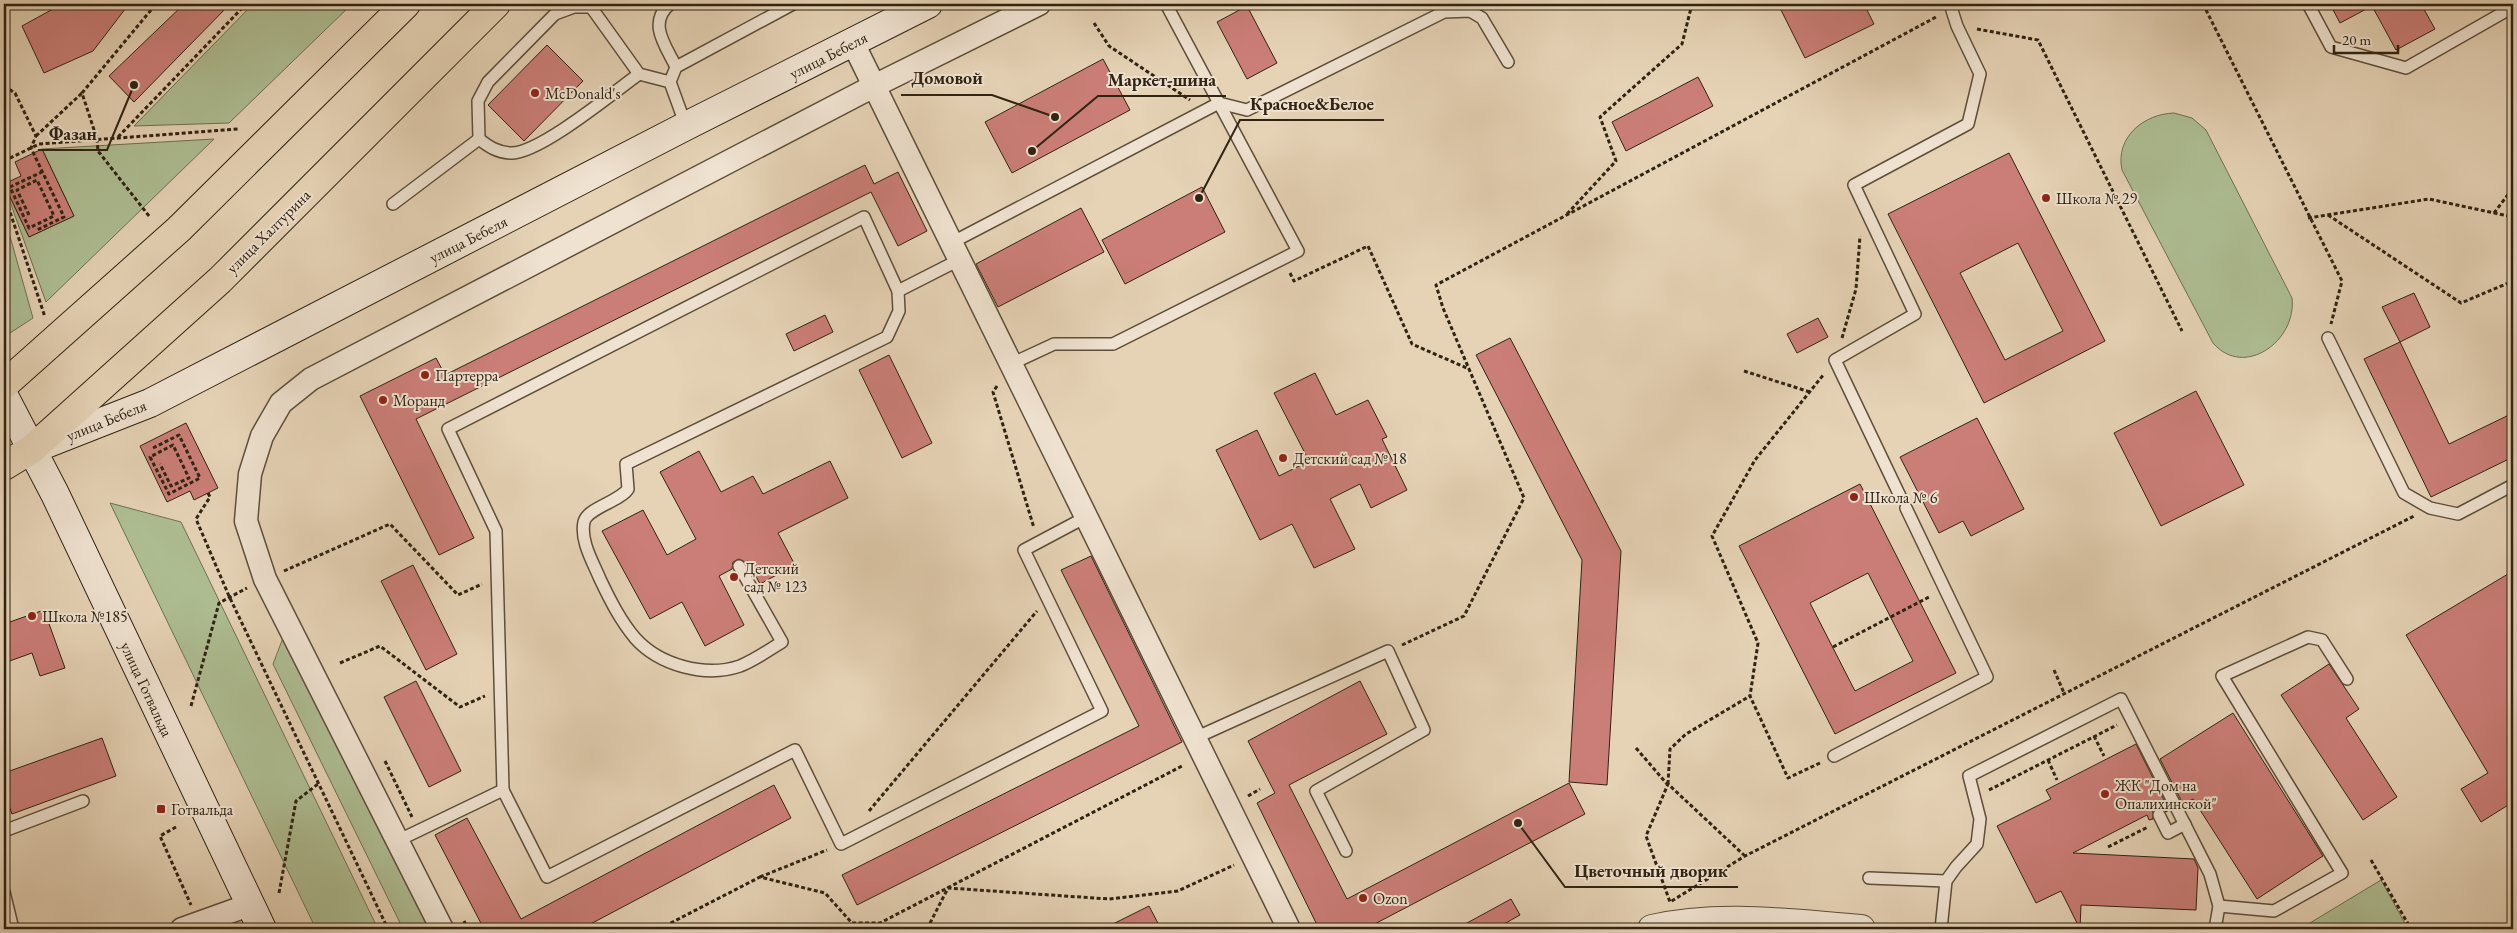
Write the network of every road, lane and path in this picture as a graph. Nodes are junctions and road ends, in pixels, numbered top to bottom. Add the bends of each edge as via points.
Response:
1 (156, 4) edge
2 (246, 4) edge
3 (406, 4) edge
4 (496, 4) edge
5 (670, 4) edge
6 (793, 4) edge
7 (928, 4) edge
8 (1039, 4) edge
9 (1166, 4) edge
10 (1692, 4) edge
11 (2203, 4) edge
12 (2308, 4) edge
13 (592, 5) edge
14 (1951, 6) edge
15 (2513, 7) edge
16 (1957, 26) junction
17 (853, 43) junction
18 (1508, 62) dead end
19 (676, 67) junction
20 (639, 74) junction
21 (670, 82) junction
22 (4, 86) edge
23 (874, 86) junction
24 (82, 93) junction
25 (1220, 103) junction
26 (686, 126) junction
27 (238, 128) dead end
28 (36, 136) junction
29 (118, 138) junction
30 (97, 139) junction
31 (479, 139) junction
32 (31, 148) junction
33 (4, 161) edge
34 (42, 172) junction
35 (2513, 188) edge
36 (4, 194) edge
37 (1862, 203) junction
38 (393, 204) dead end
39 (2494, 213) junction
40 (29, 215) dead end
41 (2328, 215) junction
42 (149, 216) dead end
43 (1565, 216) junction
44 (2513, 217) edge
45 (2308, 218) junction
46 (37, 230) dead end
47 (955, 252) junction
48 (2513, 281) edge
49 (898, 291) junction
50 (46, 318) dead end
51 (2182, 330) dead end
52 (2328, 338) joint
53 (1835, 360) junction
54 (1011, 364) junction
55 (1744, 371) dead end
56 (4, 385) edge
57 (1810, 392) junction
58 (4, 396) edge
59 (153, 448) dead end
60 (32, 449) junction
61 (160, 464) dead end
62 (4, 466) edge
63 (2513, 485) edge
64 (208, 493) dead end
65 (1900, 496) dead end
66 (1906, 508) dead end
67 (2430, 508) junction
68 (1086, 517) junction
69 (1038, 542) junction
70 (740, 566) dead end
71 (284, 571) dead end
72 (497, 577) junction
73 (250, 587) dead end
74 (1945, 589) junction
75 (229, 596) junction
76 (1048, 599) junction
77 (1832, 647) dead end
78 (1388, 652) junction
79 (340, 663) dead end
80 (2054, 670) dead end
81 (2347, 679) dead end
82 (500, 689) junction
83 (2064, 693) junction
84 (1750, 696) junction
85 (191, 706) dead end
86 (2131, 718) junction
87 (2094, 736) junction
88 (1199, 747) junction
89 (1636, 748) dead end
90 (1834, 756) joint
91 (2104, 756) dead end
92 (2048, 760) junction
93 (2058, 780) dead end
94 (318, 784) junction
95 (1668, 784) junction
96 (503, 790) junction
97 (1974, 797) junction
98 (83, 801) dead end
99 (866, 814) dead end
100 (2161, 818) joint
101 (2185, 824) junction
102 (176, 827) dead end
103 (4, 831) edge
104 (397, 841) junction
105 (841, 844) junction
106 (2108, 848) dead end
107 (1346, 850) dead end
108 (1252, 856) junction
109 (1745, 856) junction
110 (2371, 860) dead end
111 (760, 877) junction
112 (1869, 878) dead end
113 (1946, 882) junction
114 (948, 888) junction
115 (4, 892) edge
116 (279, 892) dead end
117 (250, 905) junction
118 (2219, 906) junction
119 (188, 928) edge
120 (13, 929) edge
121 (262, 929) edge
122 (388, 929) edge
123 (442, 929) edge
124 (659, 929) edge
125 (927, 929) edge
126 (1289, 929) edge
127 (1652, 929) edge
128 (1861, 929) edge
129 (1940, 929) edge
130 (2215, 929) edge
131 (2411, 929) edge

1 - 24 path
2 - 29 path
3 - 56 main road via 179,229
4 - 60 main road, улица Халтурина via 220,280
5 - 19 lane via 659,16 658,32
6 - 19 lane
7 - 17 main road, улица Бебеля
8 - 23 street
9 - 25 lane
10 - 43 path via 1682,44 1600,117 1616,161
11 - 45 path
12 - 15 lane via 2331,48 2406,68
13 - 20 lane
13 - 31 lane via 555,14 488,82 478,101
14 - 16 lane
14 - 43 path
16 - 37 lane via 1980,74 1968,124 1854,185
16 - 51 path via 2038,40
17 - 23 street
17 - 26 main road, улица Бебеля
18 - 25 lane via 1482,18 1470,11 1444,12 1247,110
19 - 21 lane
20 - 21 lane
20 - 31 lane via 537,146 512,153 494,150
21 - 26 lane
22 - 28 path via 15,93
23 - 47 street
23 - 104 street via 311,379 281,403 262,436 250,474 246,522 265,579
24 - 28 path
24 - 30 path
25 - 47 lane
25 - 54 lane via 1298,251 1113,344 1054,344
26 - 60 main road, улица Бебеля via 150,403
27 - 29 path
28 - 32 path
29 - 30 path
30 - 32 path via 39,144
30 - 42 path via 98,151
31 - 38 lane
32 - 33 path
32 - 34 path
34 - 40 path via 10,187 29,228 54,216 37,180 17,190
34 - 46 path via 64,217
35 - 39 path
36 - 50 path
37 - 53 path via 1856,289
37 - 53 lane via 1915,314
39 - 41 path via 2429,199
39 - 44 path
41 - 45 path
41 - 48 path via 2461,303
43 - 78 path via 1436,285 1524,498 1464,616
45 - 52 path via 2342,281
47 - 49 lane
47 - 54 street
49 - 70 lane via 899,310 887,337 626,464 628,489 623,496 588,514 584,521 587,548 621,620 636,640 676,664 697,670 739,666 782,642
49 - 72 lane via 864,217 448,429 496,531
52 - 67 lane via 2404,494
53 - 57 path
53 - 65 lane
54 - 68 street
54 - 69 path via 994,392
55 - 57 path
57 - 84 path via 1755,460 1712,536 1758,643
58 - 60 main road, улица Готвальда
59 - 61 path via 178,435 200,478 169,494 150,456 173,445 189,478 171,486
60 - 62 main road, улица Бебеля
60 - 117 main road, улица Готвальда
63 - 67 lane via 2458,514
64 - 75 path via 210,497 196,519
66 - 74 lane
67 - 83 path
68 - 69 lane
68 - 88 street
69 - 76 lane via 1024,550
71 - 72 path via 390,524 458,595
72 - 82 lane
73 - 75 path
74 - 77 path
74 - 90 lane via 1987,677
75 - 85 path via 219,603
75 - 94 path
76 - 99 path
76 - 105 lane via 1102,711
78 - 88 lane
78 - 107 lane via 1424,730 1316,791
79 - 82 path via 380,646 460,708
80 - 83 path
81 - 118 lane via 2322,640 2308,637 2222,676 2342,873 2274,911
82 - 96 lane
83 - 109 path
84 - 90 path via 1788,778
84 - 95 path via 1686,734 1670,749
86 - 87 path
86 - 97 lane via 2121,698 1969,776
86 - 101 lane
87 - 91 path
87 - 92 path
88 - 108 street
88 - 114 path
89 - 95 path
92 - 93 path
92 - 97 path
94 - 116 path via 296,801
94 - 122 path
95 - 109 path
95 - 109 path via 1646,836 1670,902
96 - 104 lane
96 - 105 lane via 547,877 795,750
97 - 113 lane via 1980,820 1977,844
98 - 103 lane
100 - 101 lane via 2168,833
100 - 106 path
101 - 118 lane via 2210,874
102 - 119 path via 160,836
104 - 123 street
105 - 111 path
108 - 114 path via 1178,891 1109,899
108 - 126 street
110 - 131 path
111 - 114 path via 825,893 852,923 880,923
111 - 124 path
112 - 113 lane
113 - 129 lane
114 - 125 path
115 - 120 lane
117 - 119 street
117 - 121 main road, улица Готвальда
118 - 130 lane
127 - 128 main road via 1674,924 1725,921

